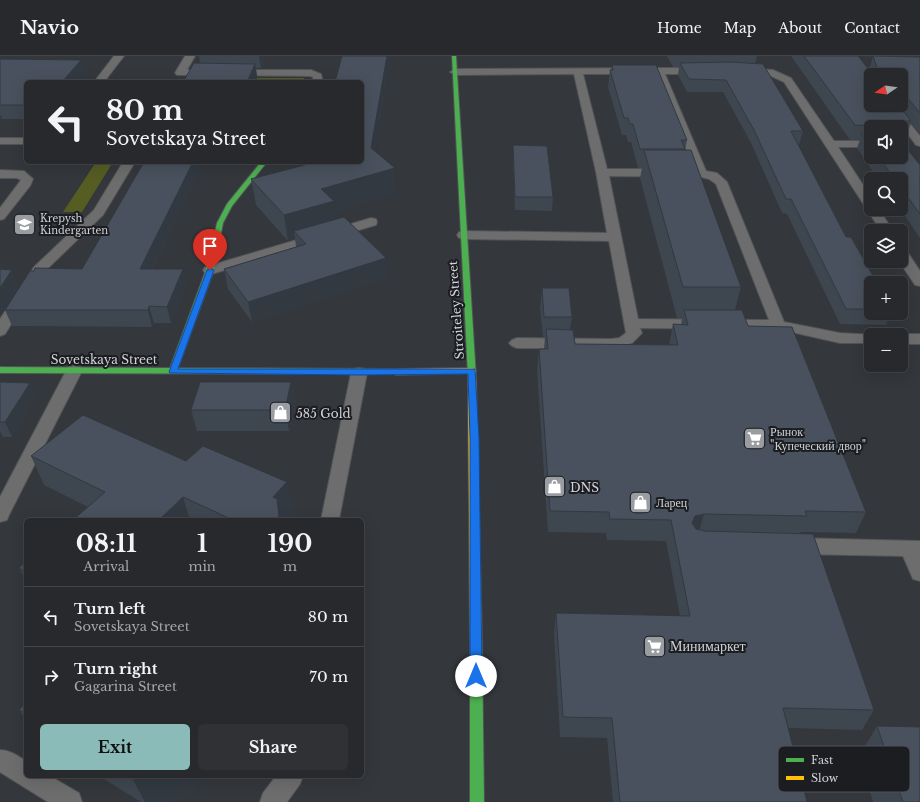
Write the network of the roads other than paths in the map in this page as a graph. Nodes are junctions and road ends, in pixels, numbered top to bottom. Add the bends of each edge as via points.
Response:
1 (119, 56) edge
2 (190, 56) edge
3 (454, 56) edge
4 (659, 71) junction
5 (714, 71) edge
6 (737, 71) edge
7 (454, 72) junction
8 (578, 72) junction
9 (180, 73) junction
10 (101, 80) edge
11 (175, 80) edge
12 (318, 80) edge
13 (895, 112) edge
14 (0, 141) edge
15 (24, 141) edge
16 (831, 144) junction
17 (864, 144) edge
18 (920, 144) edge
19 (908, 145) edge
20 (128, 164) edge
21 (262, 164) edge
22 (602, 172) junction
23 (701, 173) junction
24 (0, 174) edge
25 (864, 195) edge
26 (0, 216) edge
27 (371, 222) dead end
28 (464, 236) junction
29 (614, 238) junction
30 (908, 264) edge
31 (210, 270) junction
32 (920, 282) edge
33 (632, 323) junction
34 (778, 325) junction
35 (0, 330) edge
36 (864, 338) edge
37 (908, 339) edge
38 (920, 339) edge
39 (517, 343) dead end
40 (0, 370) edge
41 (74, 371) junction
42 (472, 371) junction
43 (173, 372) junction
44 (359, 373) junction
45 (0, 514) edge
46 (330, 518) edge
47 (776, 545) edge
48 (915, 549) edge
49 (920, 573) edge
50 (0, 761) edge
51 (24, 773) edge
52 (32, 778) edge
53 (289, 778) edge
54 (70, 802) edge
55 (272, 802) edge
56 (477, 802) edge

1 - 10 lane
2 - 9 lane
3 - 7 main road, Stroiteley Street
4 - 5 lane
4 - 8 lane
4 - 23 lane
6 - 16 lane via 771,72 788,80
7 - 8 lane
7 - 28 main road, Stroiteley Street
8 - 22 lane
9 - 11 lane
9 - 12 lane via 311,73 318,76
13 - 18 lane
14 - 15 lane
16 - 17 lane
16 - 25 lane
18 - 19 lane
20 - 35 lane via 99,212 39,270
21 - 31 main road via 229,205 220,223
22 - 23 lane
22 - 29 lane
23 - 34 lane via 713,176 720,182
24 - 26 lane via 20,174 27,179
27 - 31 lane
28 - 29 lane
28 - 42 main road, Stroiteley Street
29 - 33 lane
30 - 32 lane
31 - 43 main road
33 - 34 lane
33 - 39 lane via 634,333 624,342
34 - 36 lane via 840,338
37 - 38 lane
40 - 41 main road, Sovetskaya Street
41 - 43 main road, Sovetskaya Street
41 - 45 lane
42 - 44 main road, Sovetskaya Street
42 - 56 main road, Stroiteley Street
43 - 44 main road, Sovetskaya Street
44 - 46 lane
47 - 48 lane
48 - 49 lane
50 - 51 lane via 5,761
52 - 54 lane
53 - 55 lane

